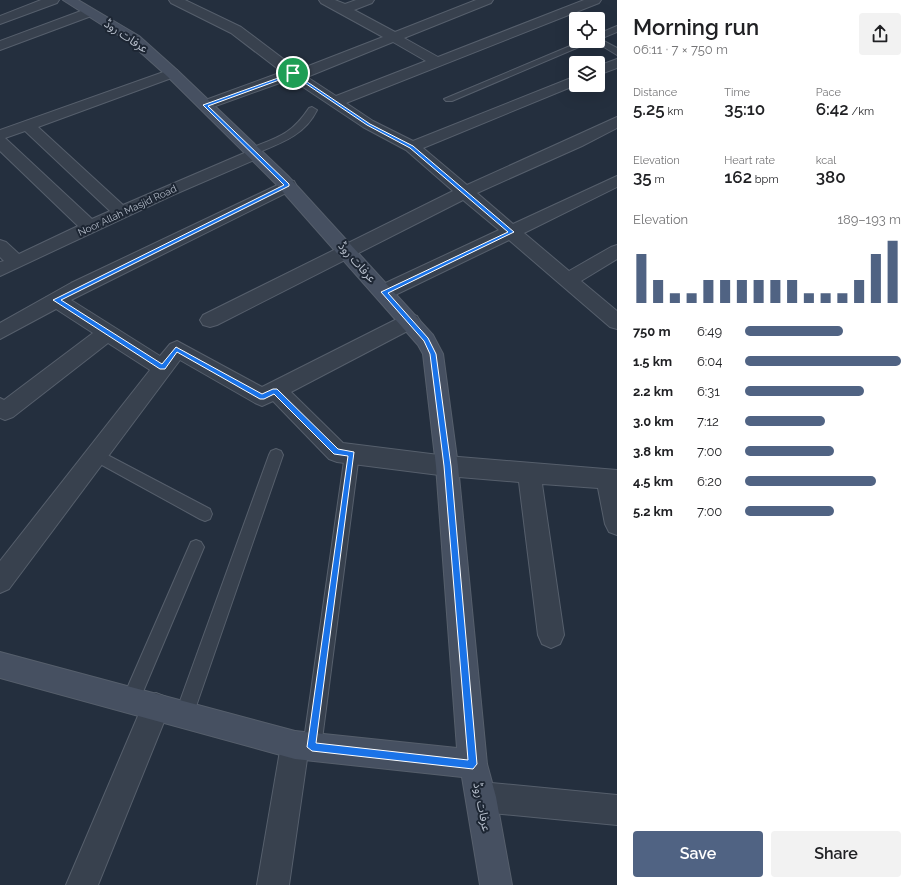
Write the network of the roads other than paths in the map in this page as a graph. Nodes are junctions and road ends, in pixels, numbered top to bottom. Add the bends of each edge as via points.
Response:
1 (52, 0) edge
2 (69, 0) edge
3 (175, 0) edge
4 (325, 0) edge
5 (368, 0) edge
6 (487, 0) edge
7 (595, 0) edge
8 (344, 9) junction
9 (89, 12) junction
10 (0, 20) edge
11 (617, 29) edge
12 (605, 34) edge
13 (393, 38) junction
14 (605, 45) edge
15 (0, 46) edge
16 (572, 48) edge
17 (617, 52) edge
18 (436, 61) junction
19 (617, 63) edge
20 (605, 68) edge
21 (172, 73) junction
22 (295, 75) junction
23 (569, 83) edge
24 (449, 99) dead end
25 (335, 102) junction
26 (205, 105) junction
27 (312, 110) dead end
28 (617, 122) edge
29 (27, 125) junction
30 (0, 135) edge
31 (0, 142) edge
32 (412, 147) junction
33 (254, 152) junction
34 (617, 181) edge
35 (288, 185) junction
36 (465, 192) junction
37 (121, 212) junction
38 (90, 227) junction
39 (512, 232) junction
40 (0, 246) edge
41 (617, 251) edge
42 (348, 252) junction
43 (16, 262) junction
44 (0, 270) edge
45 (568, 280) junction
46 (384, 292) junction
47 (56, 300) junction
48 (210, 320) dead end
49 (410, 321) junction
50 (617, 322) edge
51 (0, 332) edge
52 (108, 333) junction
53 (163, 368) junction
54 (275, 390) junction
55 (0, 407) edge
56 (352, 454) junction
57 (96, 455) junction
58 (276, 455) dead end
59 (447, 466) junction
60 (529, 473) junction
61 (612, 480) edge
62 (206, 514) dead end
63 (617, 524) edge
64 (196, 547) dead end
65 (0, 581) edge
66 (551, 635) dead end
67 (0, 665) edge
68 (143, 704) junction
69 (184, 715) junction
70 (304, 746) junction
71 (473, 764) junction
72 (481, 797) junction
73 (617, 810) edge
74 (82, 885) edge
75 (273, 885) edge
76 (496, 885) edge

1 - 10 street
2 - 9 street, عرفات روڈ
3 - 22 street via 236,30
4 - 8 street
5 - 8 street
6 - 13 street
7 - 18 street
8 - 13 street
9 - 15 street
9 - 21 street, عرفات روڈ via 142,45
11 - 12 lane
13 - 18 street
13 - 22 street
14 - 17 lane
16 - 24 lane
18 - 25 street
19 - 20 street
21 - 26 street, عرفات روڈ
21 - 29 street
22 - 25 street
22 - 26 street
23 - 32 street
25 - 32 street via 368,124
26 - 33 street, عرفات روڈ
27 - 33 lane via 309,119 301,127
28 - 36 street
29 - 30 street
29 - 37 street
31 - 38 street
32 - 36 street
33 - 35 street, عرفات روڈ
33 - 37 street, Noor Allah Masjid Road
34 - 39 street
35 - 42 street, عرفات روڈ
35 - 47 street
36 - 39 street
36 - 42 street
37 - 38 street, Noor Allah Masjid Road
38 - 43 street, Noor Allah Masjid Road
39 - 45 street
39 - 46 street
40 - 43 street
41 - 45 street
42 - 46 street, عرفات روڈ
42 - 48 street
43 - 44 street, Noor Allah Masjid Road
45 - 50 street
46 - 49 street, عرفات روڈ
47 - 51 street
47 - 52 street
49 - 54 street
49 - 59 street, عرفات روڈ via 426,340 433,354
52 - 53 street
52 - 55 street via 5,411
53 - 54 street via 176,349 262,397
53 - 57 street
54 - 56 street via 337,452
56 - 59 street
56 - 70 lane
57 - 62 lane
57 - 65 street
58 - 69 lane
59 - 60 street
59 - 71 street, عرفات روڈ
60 - 61 street
60 - 66 street
61 - 63 street
64 - 68 lane
67 - 68 street
68 - 69 street
68 - 74 street
69 - 70 street
70 - 71 street
70 - 75 street
71 - 72 street, عرفات روڈ
72 - 73 street
72 - 76 street, عرفات روڈ

